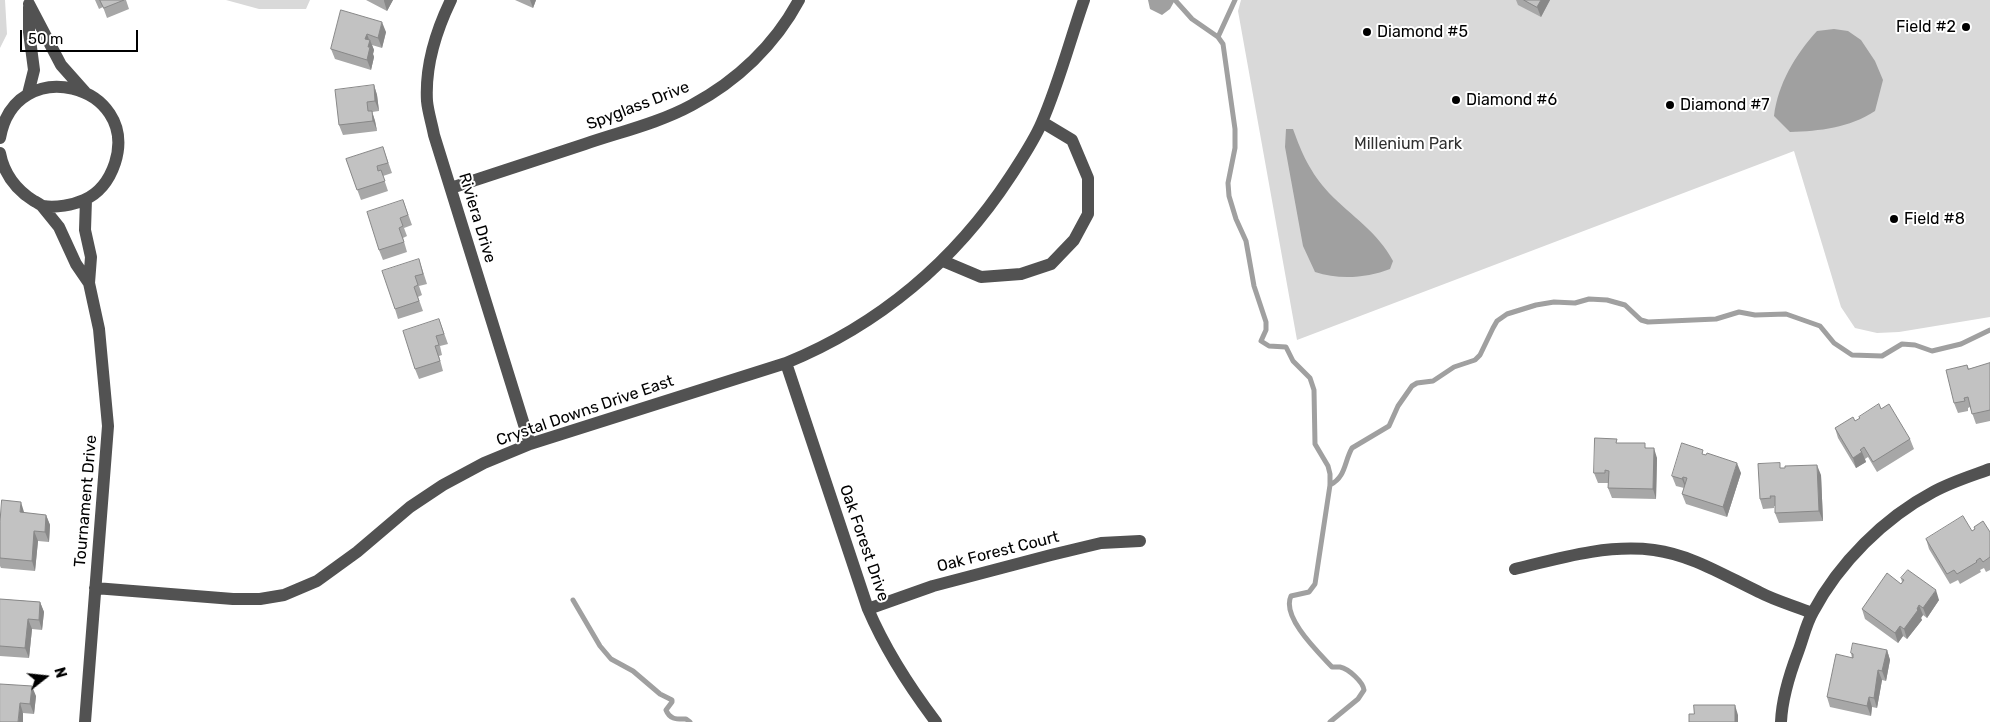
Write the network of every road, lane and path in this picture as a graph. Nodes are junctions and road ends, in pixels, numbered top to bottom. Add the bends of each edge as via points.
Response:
1 (451, 0) edge
2 (799, 0) edge
3 (1084, 0) edge
4 (29, 2) edge
5 (85, 92) junction
6 (28, 94) junction
7 (1042, 122) junction
8 (1, 130) edge
9 (0, 153) edge
10 (4, 175) edge
11 (451, 188) junction
12 (86, 199) junction
13 (42, 206) junction
14 (943, 261) junction
15 (90, 283) junction
16 (786, 363) junction
17 (530, 444) junction
18 (1990, 469) edge
19 (1140, 541) dead end
20 (1515, 569) dead end
21 (95, 588) junction
22 (868, 608) junction
23 (1812, 613) junction
24 (85, 722) edge
25 (936, 722) edge
26 (1781, 722) edge

1 - 11 street, Riviera Drive via 440,23 430,60 427,101 434,136
2 - 11 street, Spyglass Drive via 766,48 732,80 691,106
3 - 7 street, Crystal Downs Drive East
4 - 5 street via 61,65
4 - 6 street via 34,70
5 - 6 street via 67,86 48,86
5 - 12 street via 100,102 112,118 118,136 118,154 112,173 101,188
6 - 8 street via 13,107
7 - 14 street, Crystal Downs Drive East via 1000,193 974,228
7 - 14 street via 1072,140 1088,178 1088,214 1074,240 1051,264 1021,274 981,277
9 - 10 street
10 - 13 street, Tournament Drive
11 - 17 street, Riviera Drive
12 - 13 street via 68,205
12 - 15 street, Tournament Drive
13 - 15 street, Tournament Drive via 59,227 76,264
14 - 16 street, Crystal Downs Drive East via 900,298 854,329
15 - 21 street, Tournament Drive via 99,329 108,426
16 - 17 street, Crystal Downs Drive East
16 - 22 street, Oak Forest Drive
17 - 21 street, Crystal Downs Drive East via 443,485 410,506 357,552 317,581 284,595 233,599
18 - 23 street via 1932,492 1902,511 1840,571
19 - 22 street, Oak Forest Court via 1101,543 1051,555 933,586
20 - 23 street via 1596,551 1654,550 1701,563 1761,594
21 - 24 street, Tournament Drive
22 - 25 street, Oak Forest Drive via 904,680
23 - 26 street via 1793,667

